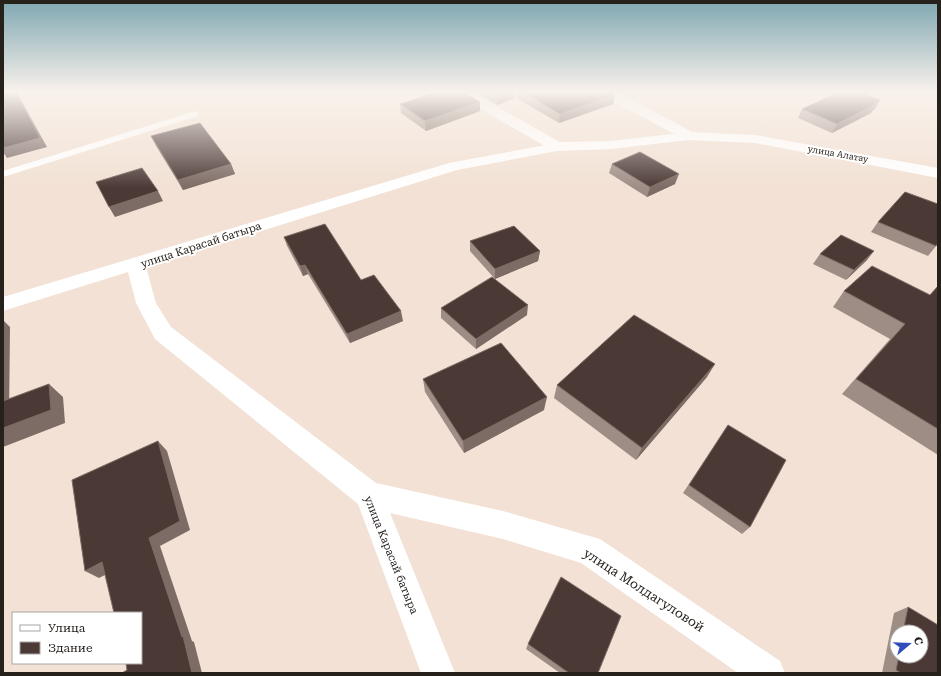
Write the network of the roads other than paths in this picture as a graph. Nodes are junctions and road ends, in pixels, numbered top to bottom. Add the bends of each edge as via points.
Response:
1 (161, 125) edge
2 (518, 125) edge
3 (669, 125) edge
4 (689, 136) junction
5 (557, 147) junction
6 (938, 173) edge
7 (3, 174) edge
8 (136, 264) junction
9 (3, 304) edge
10 (369, 495) junction
11 (438, 673) edge
12 (768, 673) edge

1 - 7 lane
2 - 5 street
3 - 4 street
4 - 5 street, улица Карасай батыра via 611,145
4 - 6 street, улица Алатау via 755,139
5 - 8 street, улица Карасай батыра via 454,166
8 - 9 street
8 - 10 street, улица Карасай батыра via 146,303 164,334
10 - 11 street, улица Карасай батыра
10 - 12 street, улица Молдагуловой via 503,525 588,550

